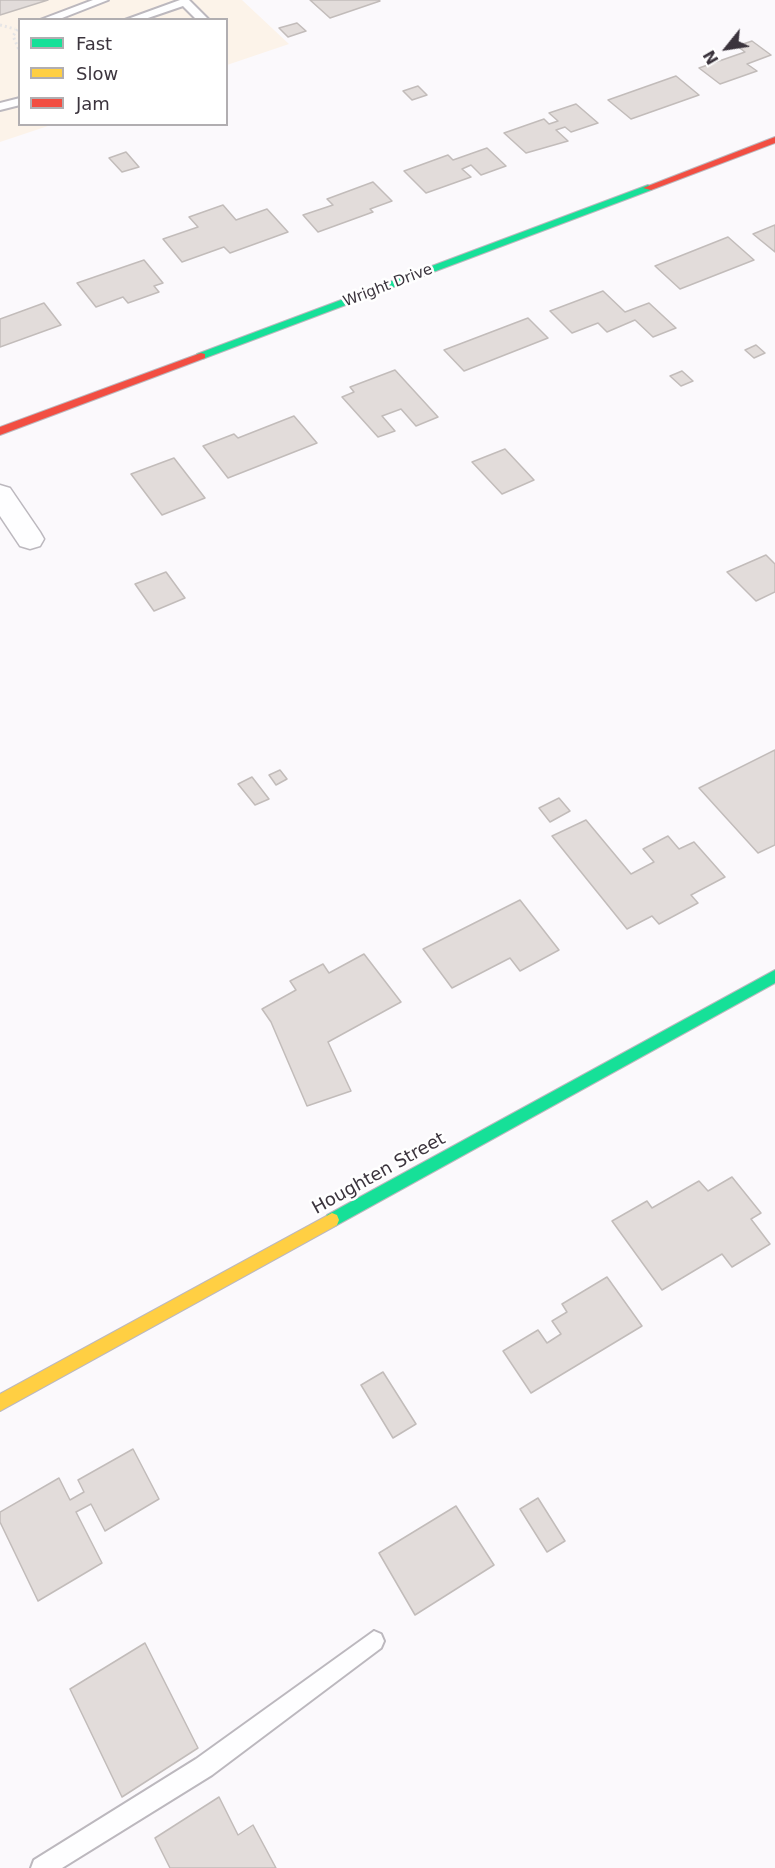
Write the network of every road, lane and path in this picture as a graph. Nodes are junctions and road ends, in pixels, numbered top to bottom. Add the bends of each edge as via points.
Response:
1 (103, 0) edge
2 (184, 1) edge
3 (51, 18) edge
4 (136, 18) edge
5 (202, 18) edge
6 (0, 25) edge
7 (18, 26) edge
8 (15, 28) junction
9 (18, 47) edge
10 (18, 102) edge
11 (0, 107) edge
12 (775, 140) edge
13 (0, 431) edge
14 (0, 495) edge
15 (30, 539) dead end
16 (775, 976) edge
17 (0, 1403) edge
18 (374, 1641) dead end
19 (42, 1868) edge

1 - 3 lane
2 - 4 lane
2 - 5 lane
6 - 8 path
7 - 8 path
8 - 9 path via 13,36
10 - 11 lane
12 - 13 street, Wright Drive
14 - 15 street
16 - 17 street, Houghten Street
18 - 19 lane via 204,1767

